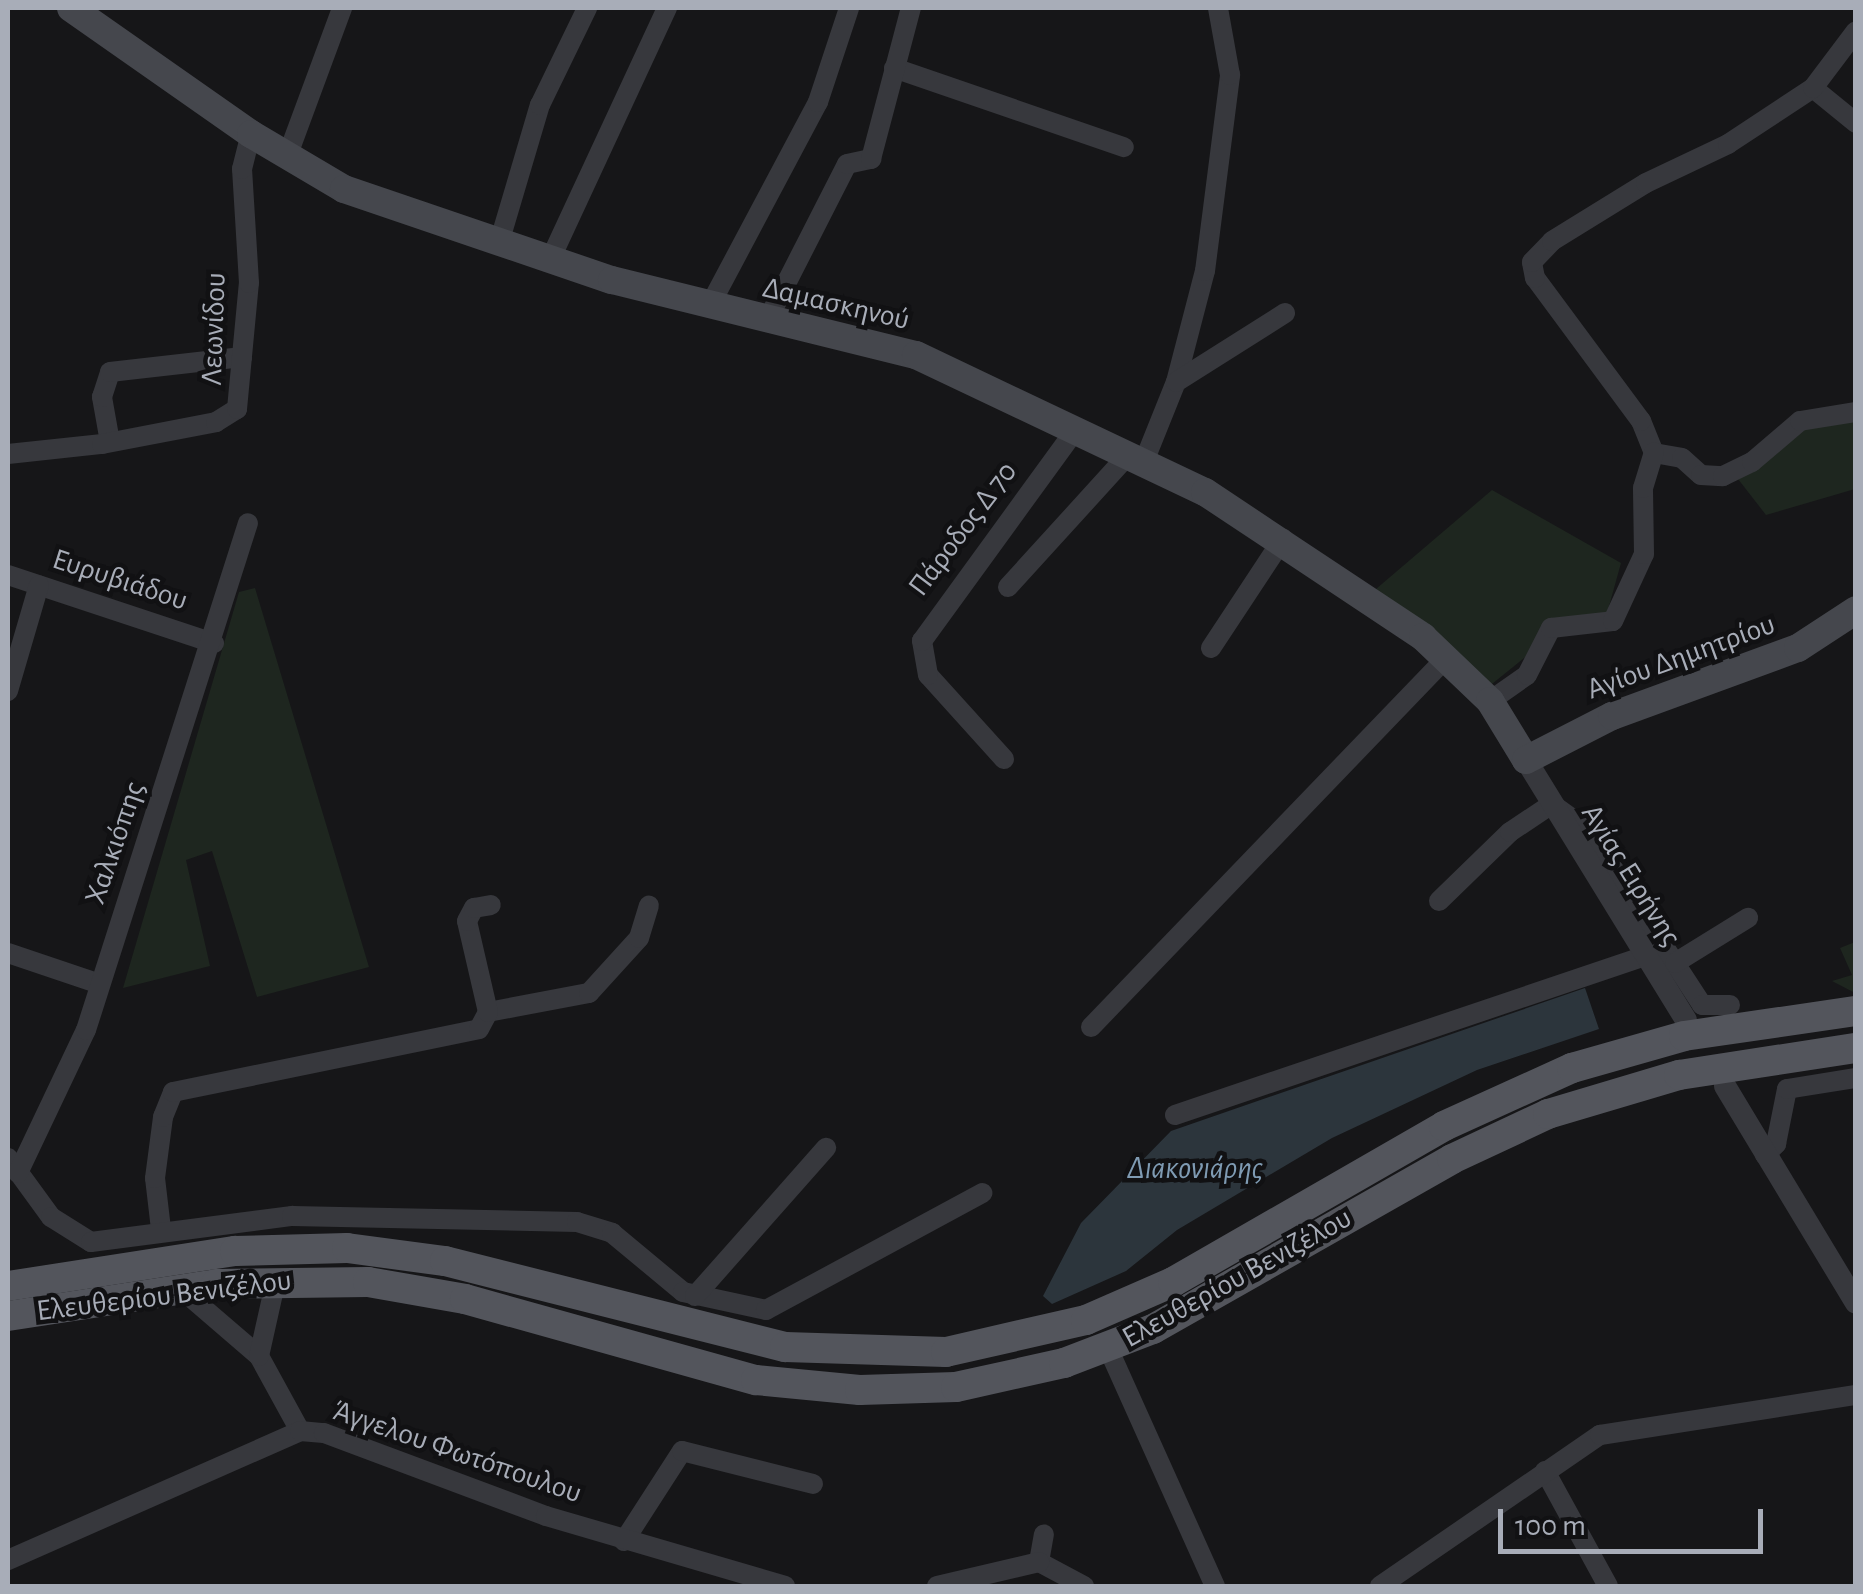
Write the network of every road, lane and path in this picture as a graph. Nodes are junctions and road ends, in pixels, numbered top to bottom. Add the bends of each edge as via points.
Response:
1 (71, 8) edge
2 (342, 8) edge
3 (587, 8) edge
4 (667, 8) edge
5 (848, 8) edge
6 (911, 8) edge
7 (1218, 8) edge
8 (1856, 31) edge
9 (894, 68) junction
10 (1813, 88) junction
11 (1856, 124) edge
12 (252, 134) junction
13 (1124, 146) dead end
14 (287, 157) junction
15 (499, 243) junction
16 (550, 260) junction
17 (709, 307) junction
18 (1286, 313) dead end
19 (767, 321) junction
20 (242, 358) junction
21 (1176, 382) junction
22 (1856, 412) edge
23 (1074, 432) junction
24 (110, 442) junction
25 (8, 454) edge
26 (1654, 454) junction
27 (1135, 460) junction
28 (248, 523) dead end
29 (1283, 539) junction
30 (8, 574) edge
31 (40, 586) junction
32 (1008, 587) dead end
33 (1856, 610) edge
34 (214, 643) junction
35 (1211, 648) dead end
36 (1447, 657) junction
37 (8, 691) edge
38 (1490, 700) junction
39 (1004, 759) dead end
40 (1526, 760) junction
41 (1552, 804) junction
42 (1439, 902) dead end
43 (491, 905) dead end
44 (649, 905) dead end
45 (1748, 918) dead end
46 (8, 954) edge
47 (1646, 956) junction
48 (1675, 963) junction
49 (100, 984) junction
50 (1730, 1005) dead end
51 (1856, 1010) edge
52 (488, 1012) junction
53 (1686, 1020) dead end
54 (1090, 1027) dead end
55 (1856, 1048) edge
56 (1856, 1078) edge
57 (1724, 1086) dead end
58 (1175, 1115) dead end
59 (826, 1148) dead end
60 (1765, 1155) junction
61 (13, 1166) edge
62 (982, 1194) dead end
63 (160, 1229) junction
64 (91, 1242) junction
65 (104, 1270) junction
66 (276, 1280) junction
67 (8, 1286) edge
68 (180, 1289) junction
69 (695, 1296) junction
70 (1856, 1303) edge
71 (8, 1316) edge
72 (1108, 1348) junction
73 (259, 1356) junction
74 (1856, 1395) edge
75 (300, 1432) junction
76 (1545, 1470) junction
77 (813, 1484) dead end
78 (1044, 1534) dead end
79 (624, 1541) junction
80 (8, 1560) edge
81 (1039, 1562) junction
82 (785, 1586) edge
83 (937, 1586) edge
84 (1084, 1586) edge
85 (1215, 1586) edge
86 (1380, 1586) edge
87 (1608, 1586) edge

1 - 12 main road, Δαμασκηνού
2 - 14 street
3 - 15 street via 540,105
4 - 16 street
5 - 17 street via 818,102
6 - 9 street
7 - 21 street via 1230,76 1205,271
8 - 10 street
9 - 13 street
9 - 19 street via 871,160 847,164
10 - 11 street
10 - 26 street via 1728,144 1646,183 1552,242 1532,262 1535,278 1629,403
12 - 14 main road, Δαμασκηνού
12 - 20 street, Λεωνίδου via 242,170 249,283
14 - 15 main road, Δαμασκηνού via 358,194
15 - 16 main road, Δαμασκηνού
16 - 17 main road, Δαμασκηνού
17 - 19 main road, Δαμασκηνού
18 - 21 street
19 - 23 main road, Δαμασκηνού via 916,356
20 - 24 street, Λεωνίδου via 241,402 227,418
20 - 24 street via 110,372 102,396
21 - 27 street
22 - 26 street via 1800,421 1752,462 1723,476 1701,475 1682,458
23 - 27 main road, Δαμασκηνού
23 - 39 street, Πάροδος Δ 70 via 922,641 928,675
24 - 25 street, Λεωνίδου
26 - 38 street via 1644,488 1644,554 1612,621 1551,628 1527,675
27 - 29 main road, Δαμασκηνού
27 - 32 street
28 - 34 street, Χαλκιόπης
29 - 35 street
29 - 36 main road, Δαμασκηνού
30 - 31 street, Ευρυβιάδου
31 - 34 street, Ευρυβιάδου
31 - 37 street
33 - 40 main road, Αγίου Δημητρίου via 1798,648 1600,721
34 - 49 street, Χαλκιόπης
36 - 38 main road, Δαμασκηνού
36 - 54 street
38 - 40 main road, Δαμασκηνού
40 - 41 street, Αγίας Ειρήνης
41 - 42 street via 1510,832
41 - 47 street, Αγίας Ειρήνης
41 - 48 street via 1588,830
43 - 52 street via 471,910 467,926
44 - 52 street via 639,938 589,993
45 - 48 street
46 - 49 street
47 - 53 street, Αγίας Ειρήνης
47 - 58 street
48 - 50 street via 1702,1004
49 - 61 street, Χαλκιόπης via 63,1087
51 - 65 main road, Ελευθερίου Βενιζέλου via 1639,1046 1464,1115 1172,1282 1086,1320 946,1352 785,1347 445,1261 364,1249 259,1249
52 - 63 street via 484,1025 465,1034 176,1089 159,1136
55 - 72 main road, Ελευθερίου Βενιζέλου via 1654,1080 1559,1110 1478,1145 1201,1305
56 - 60 street via 1787,1090 1776,1144
57 - 60 street
59 - 69 street
60 - 70 street
61 - 64 street via 50,1217
62 - 69 street via 772,1309
63 - 64 street
63 - 69 street via 292,1216 576,1222 612,1232 663,1279
64 - 65 street
65 - 67 main road, Ελευθερίου Βενιζέλου
66 - 68 main road, Ελευθερίου Βενιζέλου
66 - 72 main road, Ελευθερίου Βενιζέλου via 368,1282 444,1294 683,1363 803,1387 956,1387
66 - 73 street
68 - 71 main road, Ελευθερίου Βενιζέλου
68 - 73 street
72 - 85 street
73 - 75 street
74 - 76 street via 1622,1428 1590,1439
75 - 79 street, Άγγελου Φωτόπουλου via 324,1432
75 - 80 street, Άγγελου Φωτόπουλου
76 - 86 street
76 - 87 street
77 - 79 street via 682,1451
78 - 81 street
79 - 82 street, Άγγελου Φωτόπουλου
81 - 83 street
81 - 84 street

